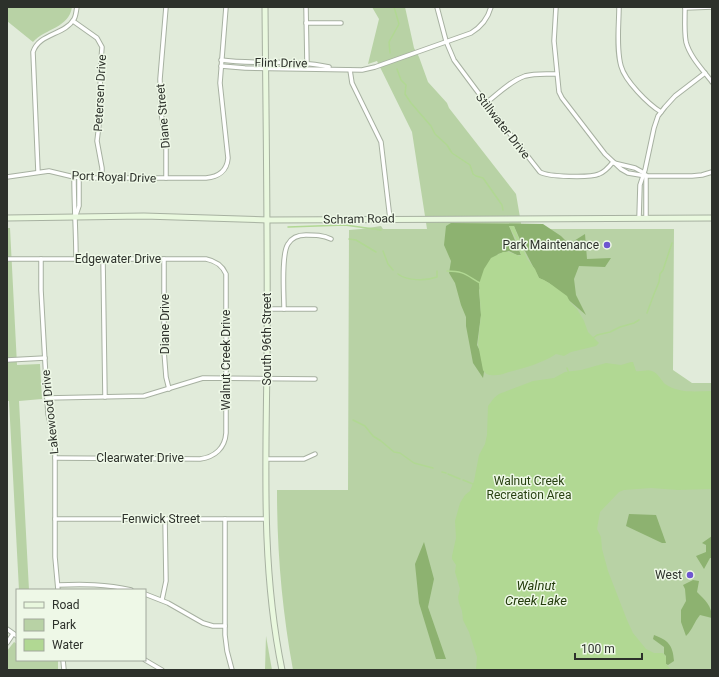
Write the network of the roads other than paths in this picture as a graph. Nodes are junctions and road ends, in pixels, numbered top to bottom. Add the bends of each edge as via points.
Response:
1 (77, 7) edge
2 (166, 7) edge
3 (226, 7) edge
4 (265, 7) edge
5 (306, 7) edge
6 (437, 7) edge
7 (491, 7) edge
8 (556, 7) edge
9 (620, 7) edge
10 (684, 7) edge
11 (712, 7) edge
12 (73, 21) junction
13 (341, 23) dead end
14 (306, 24) junction
15 (446, 41) junction
16 (221, 60) junction
17 (266, 62) junction
18 (307, 63) junction
19 (221, 66) junction
20 (266, 68) junction
21 (307, 68) junction
22 (341, 70) junction
23 (350, 70) junction
24 (705, 73) junction
25 (557, 74) junction
26 (712, 82) edge
27 (486, 103) junction
28 (661, 112) junction
29 (613, 162) junction
30 (38, 172) junction
31 (712, 172) edge
32 (645, 174) junction
33 (7, 177) edge
34 (74, 177) junction
35 (79, 178) junction
36 (102, 178) junction
37 (166, 178) junction
38 (76, 216) junction
39 (7, 218) edge
40 (639, 218) junction
41 (646, 218) junction
42 (712, 218) edge
43 (390, 219) junction
44 (268, 220) junction
45 (331, 239) dead end
46 (7, 259) edge
47 (42, 259) junction
48 (76, 259) junction
49 (103, 259) junction
50 (164, 259) junction
51 (225, 272) joint
52 (267, 309) junction
53 (284, 309) junction
54 (316, 309) dead end
55 (45, 358) junction
56 (7, 360) edge
57 (226, 378) junction
58 (267, 379) junction
59 (315, 379) dead end
60 (169, 389) junction
61 (105, 397) junction
62 (47, 398) junction
63 (221, 448) joint
64 (315, 454) dead end
65 (55, 458) junction
66 (266, 459) junction
67 (55, 519) junction
68 (165, 519) junction
69 (225, 519) junction
70 (266, 519) junction
71 (58, 585) junction
72 (58, 589) edge
73 (126, 589) edge
74 (146, 594) edge
75 (162, 600) junction
76 (225, 626) junction
77 (7, 629) edge
78 (15, 635) edge
79 (7, 643) edge
80 (146, 661) edge
81 (162, 670) edge
82 (232, 670) edge
83 (282, 670) edge

1 - 12 street
2 - 37 street, Diane Street via 160,80 166,144
3 - 16 street
4 - 17 main road, South 96th Street
5 - 14 street
6 - 15 street, Stillwater Drive
7 - 15 street, Flint Drive via 477,29
8 - 25 street via 554,35
9 - 28 street via 619,53 622,70 645,100
10 - 11 street
10 - 24 street via 687,44
12 - 30 street via 39,43 33,52
12 - 36 street, Petersen Drive via 97,38 102,47 101,108 97,141
13 - 14 street
14 - 18 street
15 - 23 street, Flint Drive via 369,69
15 - 27 street, Stillwater Drive via 459,68
16 - 17 street, Flint Drive
16 - 19 street
17 - 18 street, Flint Drive
17 - 20 main road, South 96th Street
18 - 21 street
18 - 22 street, Flint Drive
19 - 20 street, Flint Drive
19 - 37 street, Port Royal Drive via 220,91 228,158 226,168 211,178
20 - 21 street, Flint Drive
20 - 44 main road, South 96th Street
21 - 22 street, Flint Drive
22 - 23 street, Flint Drive
23 - 43 street via 352,83 381,142
24 - 26 street
24 - 28 street via 675,96
25 - 27 street via 524,76 512,82
25 - 29 street via 562,98
27 - 29 street, Stillwater Drive via 544,174 594,176 602,173
28 - 32 street via 654,128
29 - 32 street via 635,168
29 - 32 street via 628,173
30 - 33 street, Port Royal Drive
30 - 34 street, Port Royal Drive via 53,172
31 - 32 street via 697,176
32 - 40 street via 639,190
32 - 41 street
34 - 35 street, Port Royal Drive
34 - 38 street
35 - 36 street, Port Royal Drive
35 - 38 street via 79,206
36 - 37 street, Port Royal Drive
38 - 39 main road, Schram Road
38 - 44 main road, Schram Road
38 - 48 street
40 - 41 main road, Schram Road
40 - 43 main road, Schram Road
41 - 42 main road, Schram Road
43 - 44 main road, Schram Road
44 - 52 main road, South 96th Street
45 - 53 street via 323,235 301,235 296,236 287,245 284,255
46 - 47 street, Edgewater Drive
47 - 48 street, Edgewater Drive
47 - 55 street, Lakewood Drive
48 - 49 street, Edgewater Drive
49 - 50 street, Edgewater Drive
49 - 61 street
50 - 51 street, Edgewater Drive via 210,260 220,264
50 - 60 street, Diane Drive via 164,351
51 - 57 street, Walnut Creek Drive
52 - 53 street
52 - 58 main road, South 96th Street
53 - 54 street
55 - 56 street
55 - 62 street, Lakewood Drive
57 - 58 street
57 - 60 street via 203,378
57 - 63 street, Walnut Creek Drive via 226,433
58 - 59 street
58 - 66 main road, South 96th Street
60 - 61 street via 144,396
61 - 62 street
62 - 65 street, Lakewood Drive via 55,439
63 - 65 street, Clearwater Drive via 212,456 200,459
64 - 66 street via 304,459
65 - 67 street, Lakewood Drive
66 - 70 main road, South 96th Street
67 - 68 street, Fenwick Street
67 - 71 street, Lakewood Drive
68 - 69 street, Fenwick Street
68 - 75 street via 166,581
69 - 70 street, Fenwick Street
69 - 76 street
70 - 83 main road, South 96th Street via 274,626
71 - 72 street, Lakewood Drive
71 - 73 street via 96,584
74 - 75 street
75 - 76 street via 203,623
76 - 82 street
77 - 78 street
78 - 79 street
80 - 81 street

